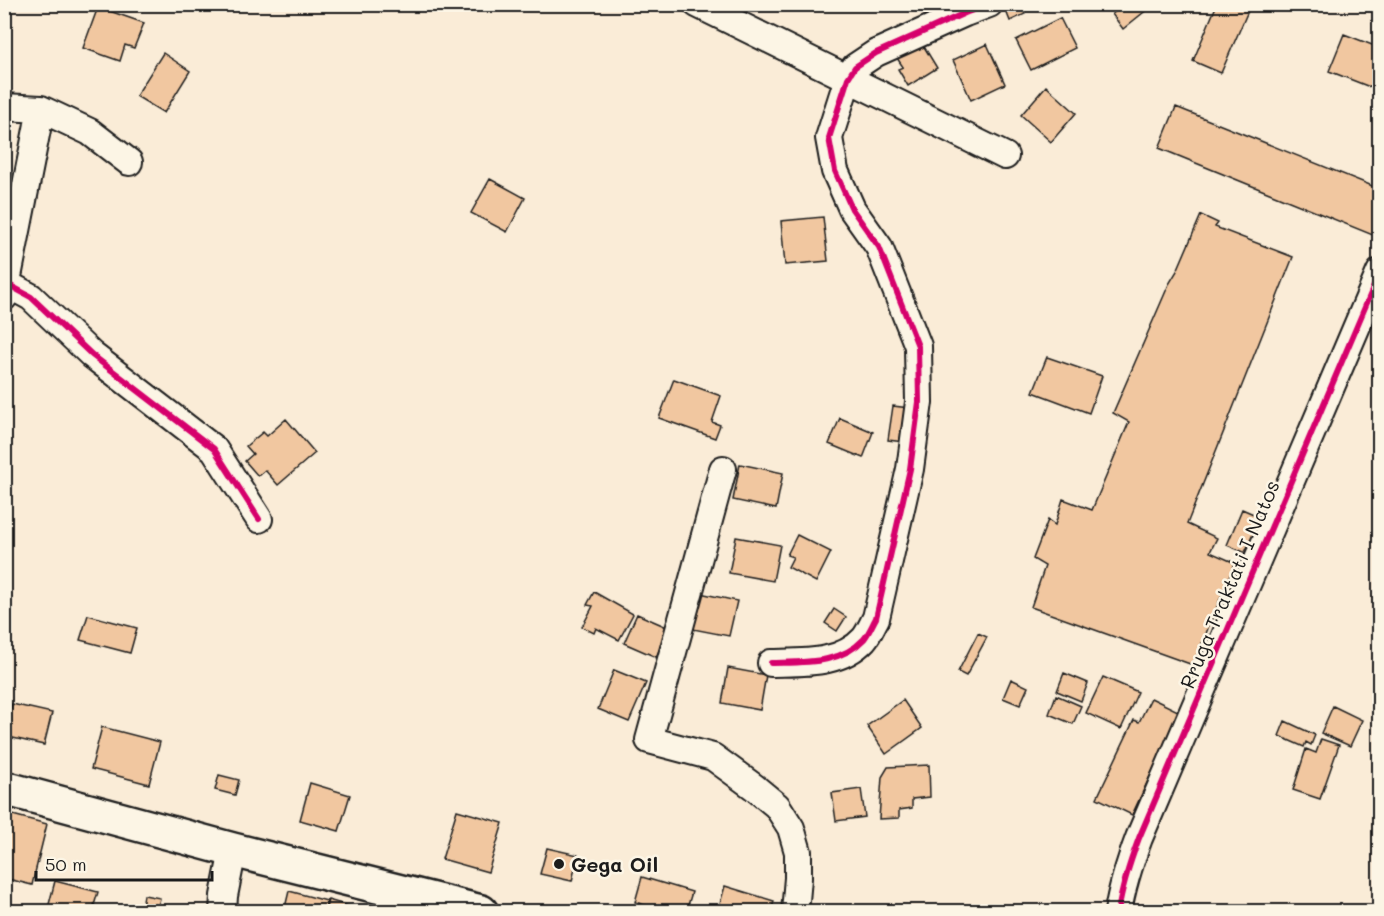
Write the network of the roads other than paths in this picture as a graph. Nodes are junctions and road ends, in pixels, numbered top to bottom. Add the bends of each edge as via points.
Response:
1 (697, 4) edge
2 (988, 4) edge
3 (848, 78) junction
4 (4, 107) edge
5 (41, 109) junction
6 (1005, 156) dead end
7 (129, 162) dead end
8 (1380, 272) edge
9 (6, 291) edge
10 (723, 469) dead end
11 (259, 519) dead end
12 (771, 663) dead end
13 (4, 788) edge
14 (232, 850) junction
15 (224, 912) edge
16 (481, 912) edge
17 (795, 912) edge
18 (1118, 912) edge

1 - 3 street
2 - 3 street via 876,53 855,67
3 - 6 street
3 - 12 street via 830,138 835,171 852,209 879,247 918,346 920,402 910,469 876,618 864,638 848,652 816,662
4 - 5 street
5 - 7 street via 90,132
5 - 9 street
8 - 18 street, Rruga Traktati I Natos via 1139,838
9 - 11 street via 31,297 93,355 214,449
10 - 17 street via 649,740 712,757 777,806 791,828 798,852
13 - 14 main road
14 - 15 street
14 - 16 main road

